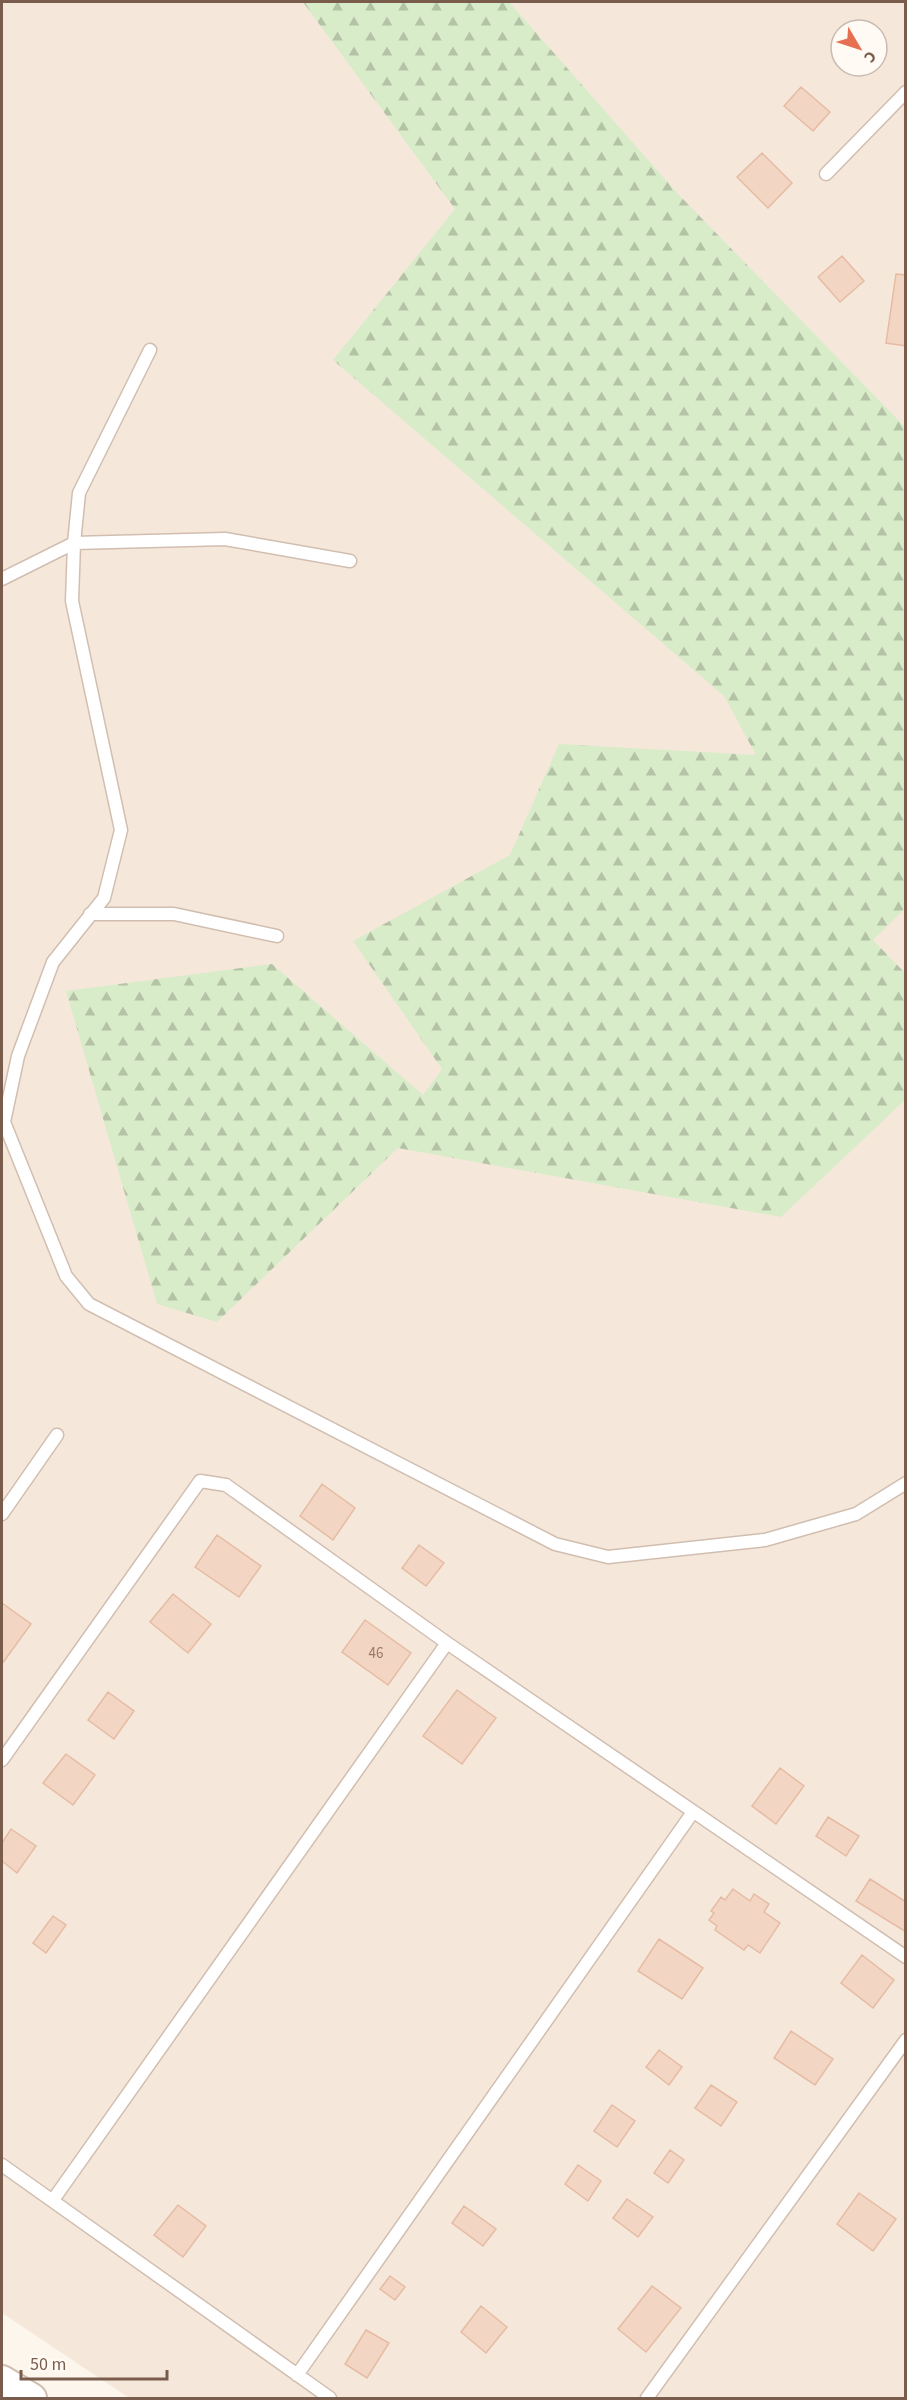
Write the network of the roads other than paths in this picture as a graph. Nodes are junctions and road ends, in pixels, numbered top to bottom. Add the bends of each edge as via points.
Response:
1 (906, 92) edge
2 (826, 174) dead end
3 (150, 350) dead end
4 (74, 543) junction
5 (350, 561) dead end
6 (2, 579) edge
7 (90, 914) junction
8 (277, 936) dead end
9 (57, 1435) dead end
10 (906, 1483) edge
11 (2, 1514) edge
12 (447, 1643) junction
13 (2, 1760) edge
14 (693, 1812) junction
15 (906, 1957) edge
16 (906, 2040) edge
17 (2, 2165) edge
18 (53, 2200) junction
19 (297, 2375) junction
20 (2, 2380) edge
21 (32, 2398) edge
22 (330, 2398) edge
23 (647, 2398) edge

1 - 2 lane
3 - 4 lane via 79,493
4 - 5 lane via 225,538
4 - 6 lane
4 - 7 lane via 72,601 121,830 104,898
7 - 8 lane via 174,914
7 - 10 lane via 53,962 18,1056 4,1122 66,1276 89,1304 555,1544 608,1557 765,1540 855,1514
9 - 11 lane
12 - 13 lane via 226,1485 200,1480
12 - 14 lane
12 - 18 lane
14 - 15 lane
14 - 19 lane
16 - 23 lane
17 - 18 lane
18 - 19 lane
19 - 22 lane
20 - 21 street

